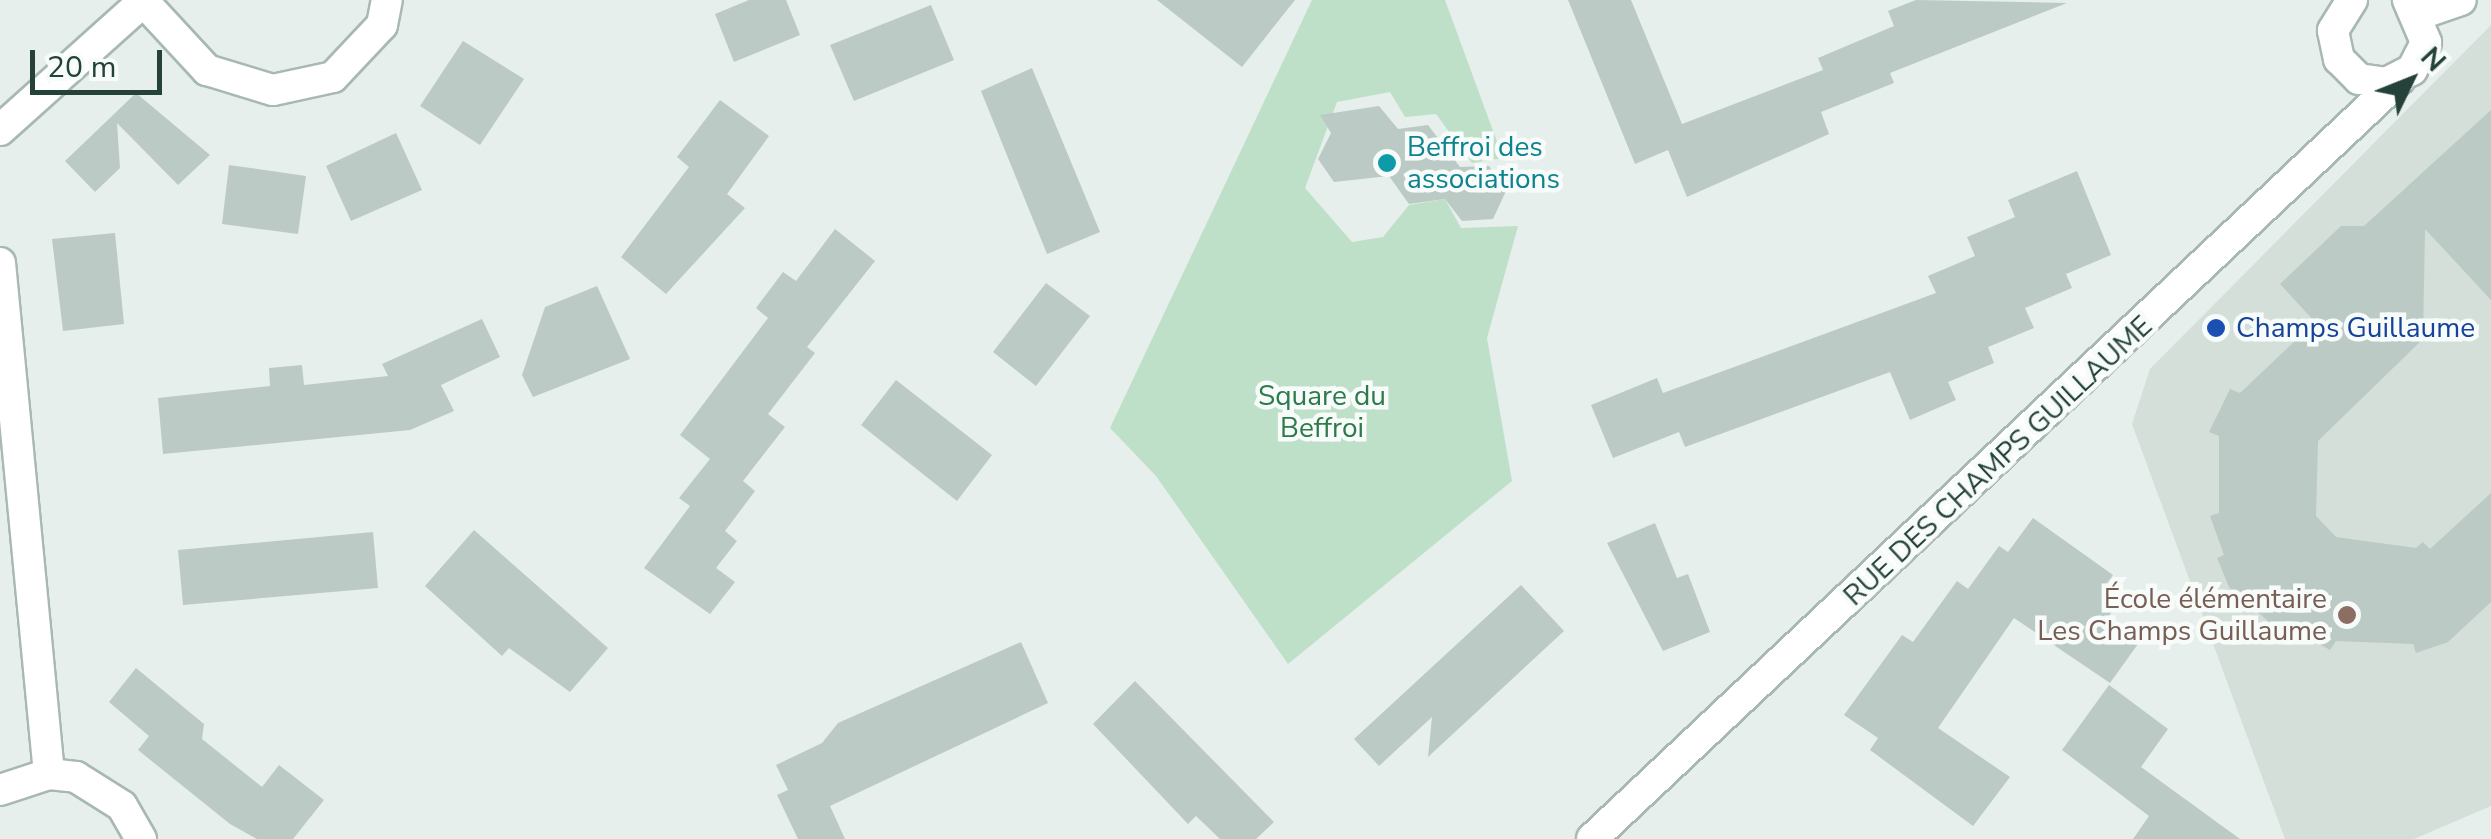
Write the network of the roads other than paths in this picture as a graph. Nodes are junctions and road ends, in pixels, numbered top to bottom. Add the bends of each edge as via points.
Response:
1 (387, 0) edge
2 (2352, 0) edge
3 (2461, 0) edge
4 (144, 1) edge
5 (2414, 7) edge
6 (2400, 79) junction
7 (0, 130) edge
8 (0, 263) edge
9 (49, 774) junction
10 (0, 790) edge
11 (141, 839) edge
12 (1592, 839) edge

1 - 4 street via 382,25 334,77 273,90 208,70
2 - 6 street via 2334,31 2339,60 2359,79
3 - 5 street
4 - 7 street
5 - 6 street, RUE DES CHAMPS GUILLAUME via 2422,57
6 - 12 street, RUE DES CHAMPS GUILLAUME
8 - 9 street
9 - 10 street
9 - 11 street via 102,788

